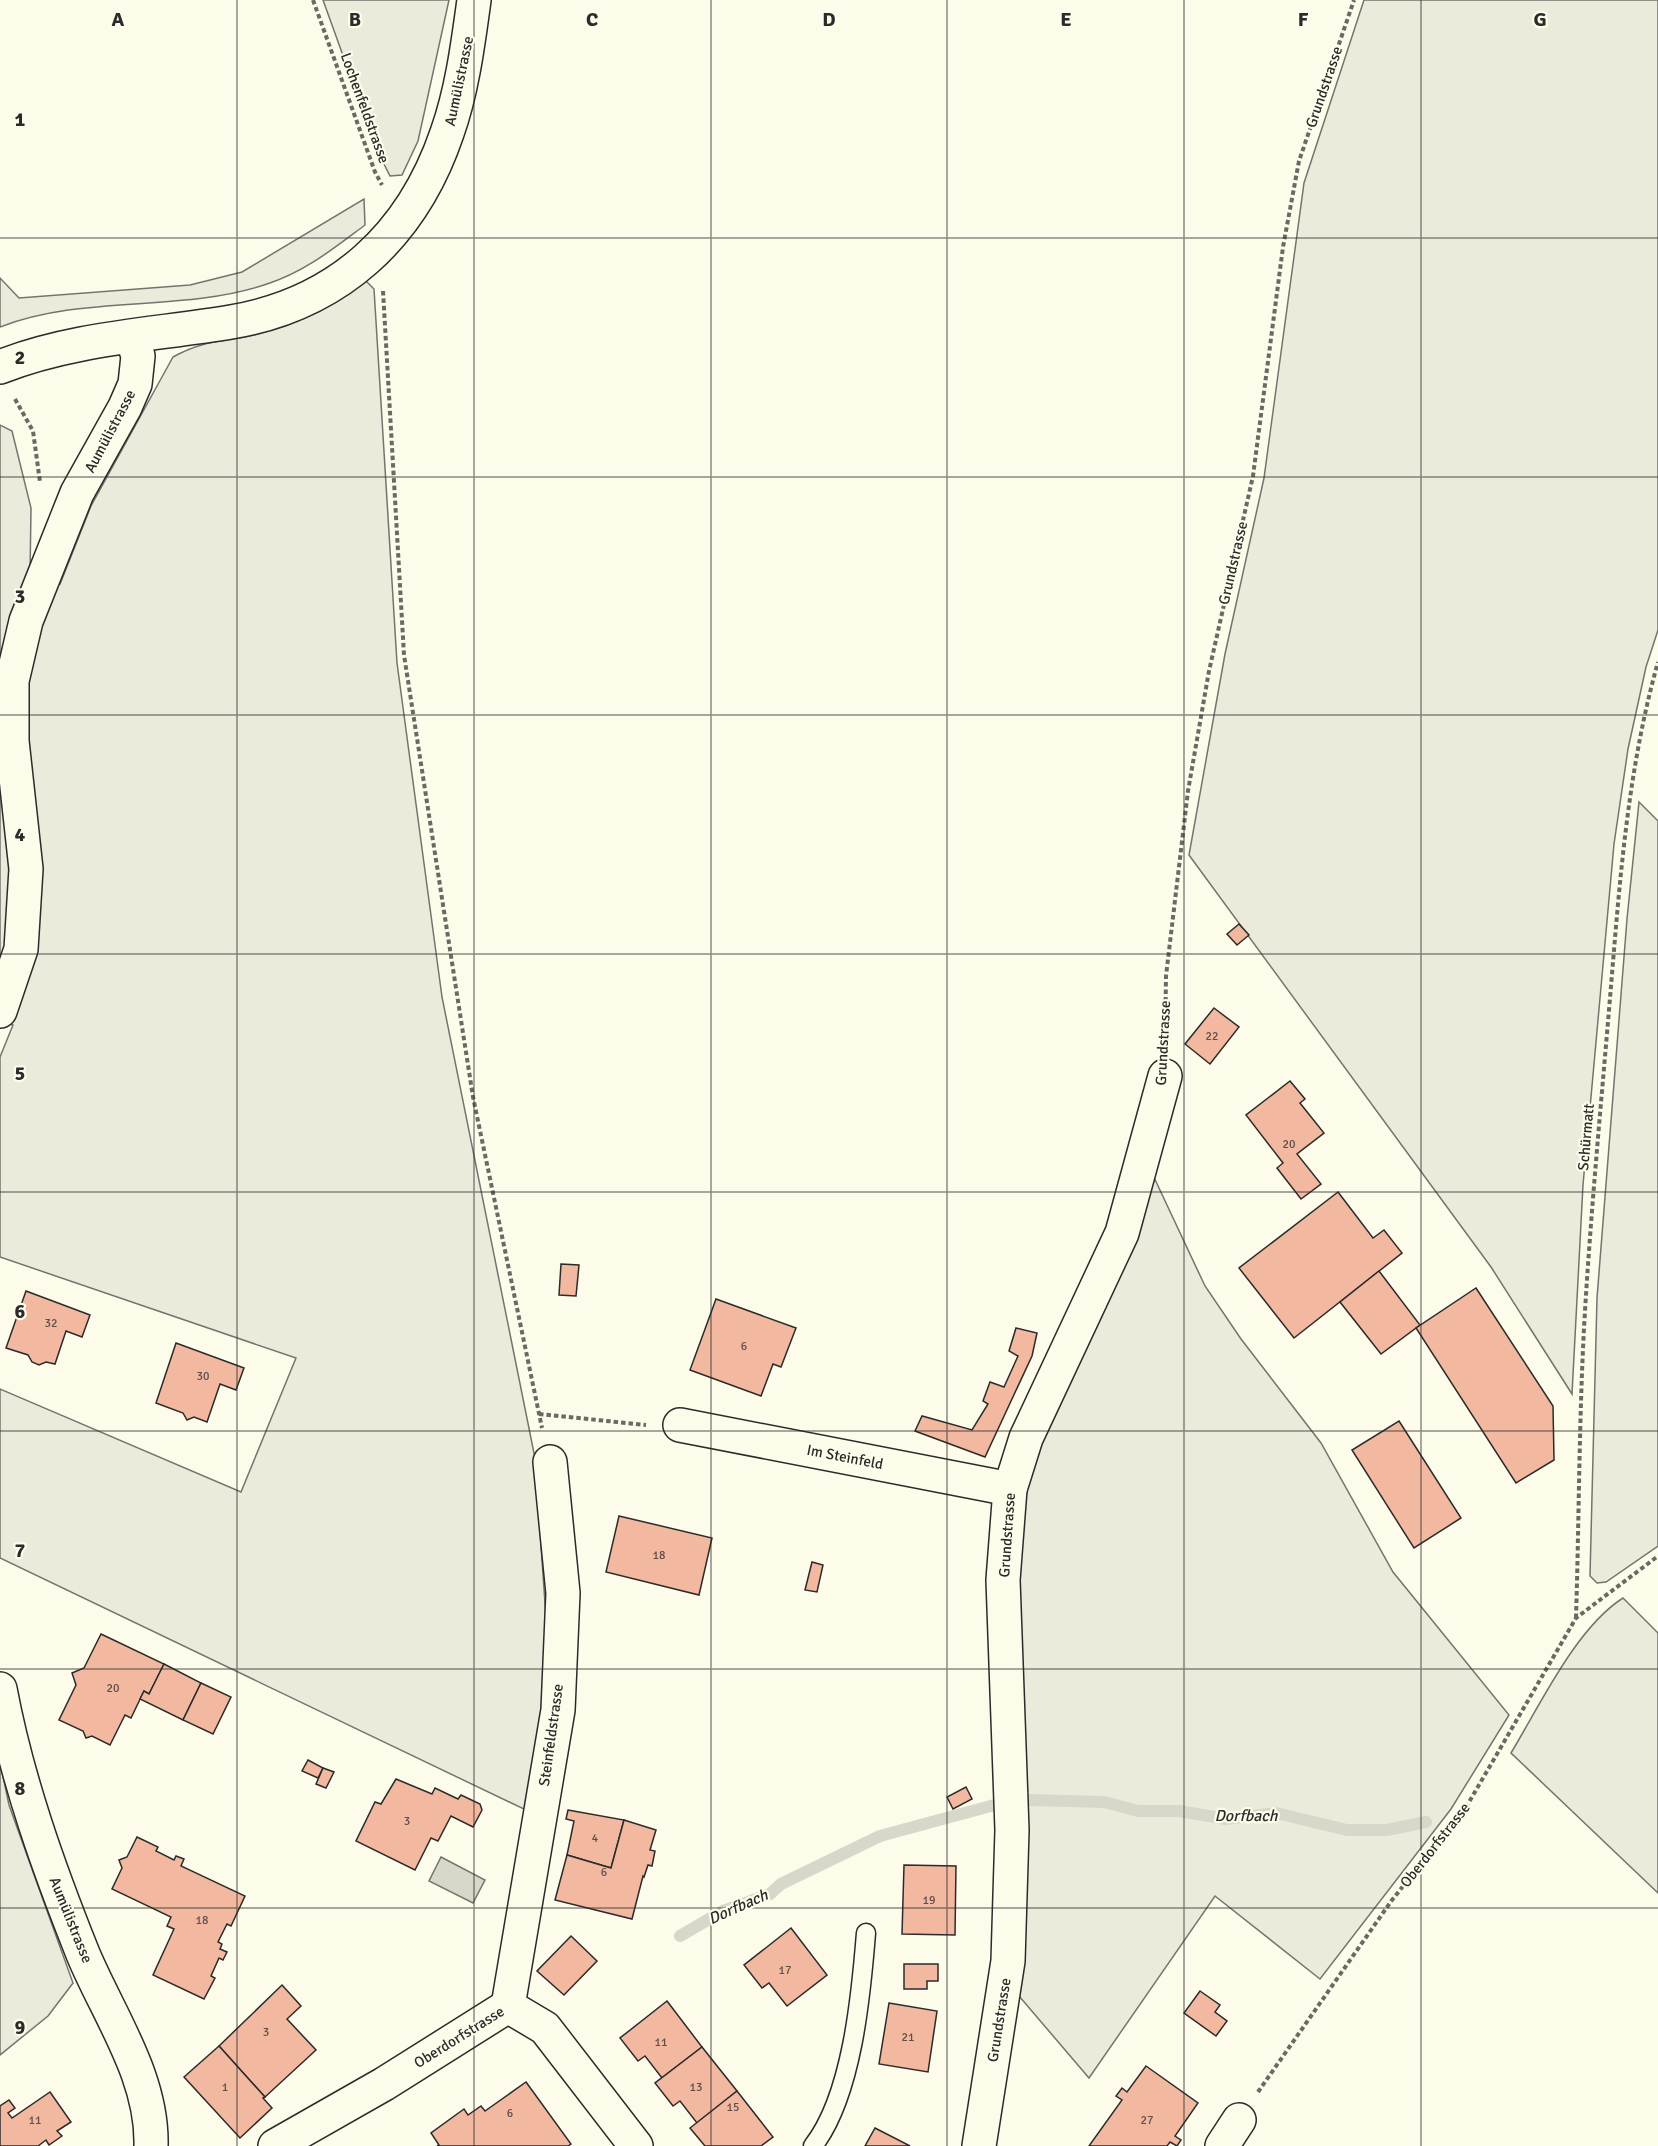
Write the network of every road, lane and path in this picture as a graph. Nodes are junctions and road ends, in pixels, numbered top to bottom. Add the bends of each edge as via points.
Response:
1 (313, 0) edge
2 (474, 0) edge
3 (1354, 0) edge
4 (404, 219) junction
5 (368, 258) junction
6 (132, 337) junction
7 (0, 367) edge
8 (14, 397) dead end
9 (40, 485) dead end
10 (1658, 662) edge
11 (0, 1011) edge
12 (1165, 1076) joint
13 (539, 1414) junction
14 (680, 1425) joint
15 (550, 1462) joint
16 (1010, 1489) junction
17 (1658, 1557) edge
18 (1576, 1618) junction
19 (0, 1689) edge
20 (866, 1933) dead end
21 (508, 2006) junction
22 (1230, 2133) edge
23 (151, 2146) edge
24 (275, 2146) edge
25 (636, 2146) edge
26 (813, 2146) edge
27 (979, 2146) edge

1 - 4 path, Lochenfeldstrasse via 375,172
2 - 4 street, Aumülistrasse via 464,67 448,130 428,181
3 - 12 path, Grundstrasse via 1299,161 1283,247 1253,476 1209,671 1188,791 1166,975
4 - 5 street, Aumülistrasse
5 - 6 street, Aumülistrasse via 334,284 287,308
5 - 13 path via 381,280 386,318 404,655 473,1097
6 - 7 street via 67,345
6 - 11 street, Aumülistrasse via 138,356 135,384 77,493 26,621 12,681 12,741 26,869 21,949
8 - 9 path via 33,431
10 - 18 path, Schürmatt via 1633,776 1623,855 1591,1217
12 - 16 street, Grundstrasse via 1122,1233 1026,1438
13 - 14 path
13 - 15 path
14 - 16 street, Im Steinfeld
15 - 21 street, Steinfeldstrasse via 563,1593 558,1710
16 - 27 street, Grundstrasse via 1003,1580 1012,1830 1008,1961
17 - 18 path, Oberdorfstrasse
18 - 22 path, Oberdorfstrasse via 1465,1809 1392,1900
19 - 23 street, Aumülistrasse via 9,1736 51,1870 84,1957 134,2061 152,2126
20 - 26 lane via 844,2080 835,2110
21 - 24 street, Oberdorfstrasse
21 - 25 street, Oberdorfstrasse via 545,2028

